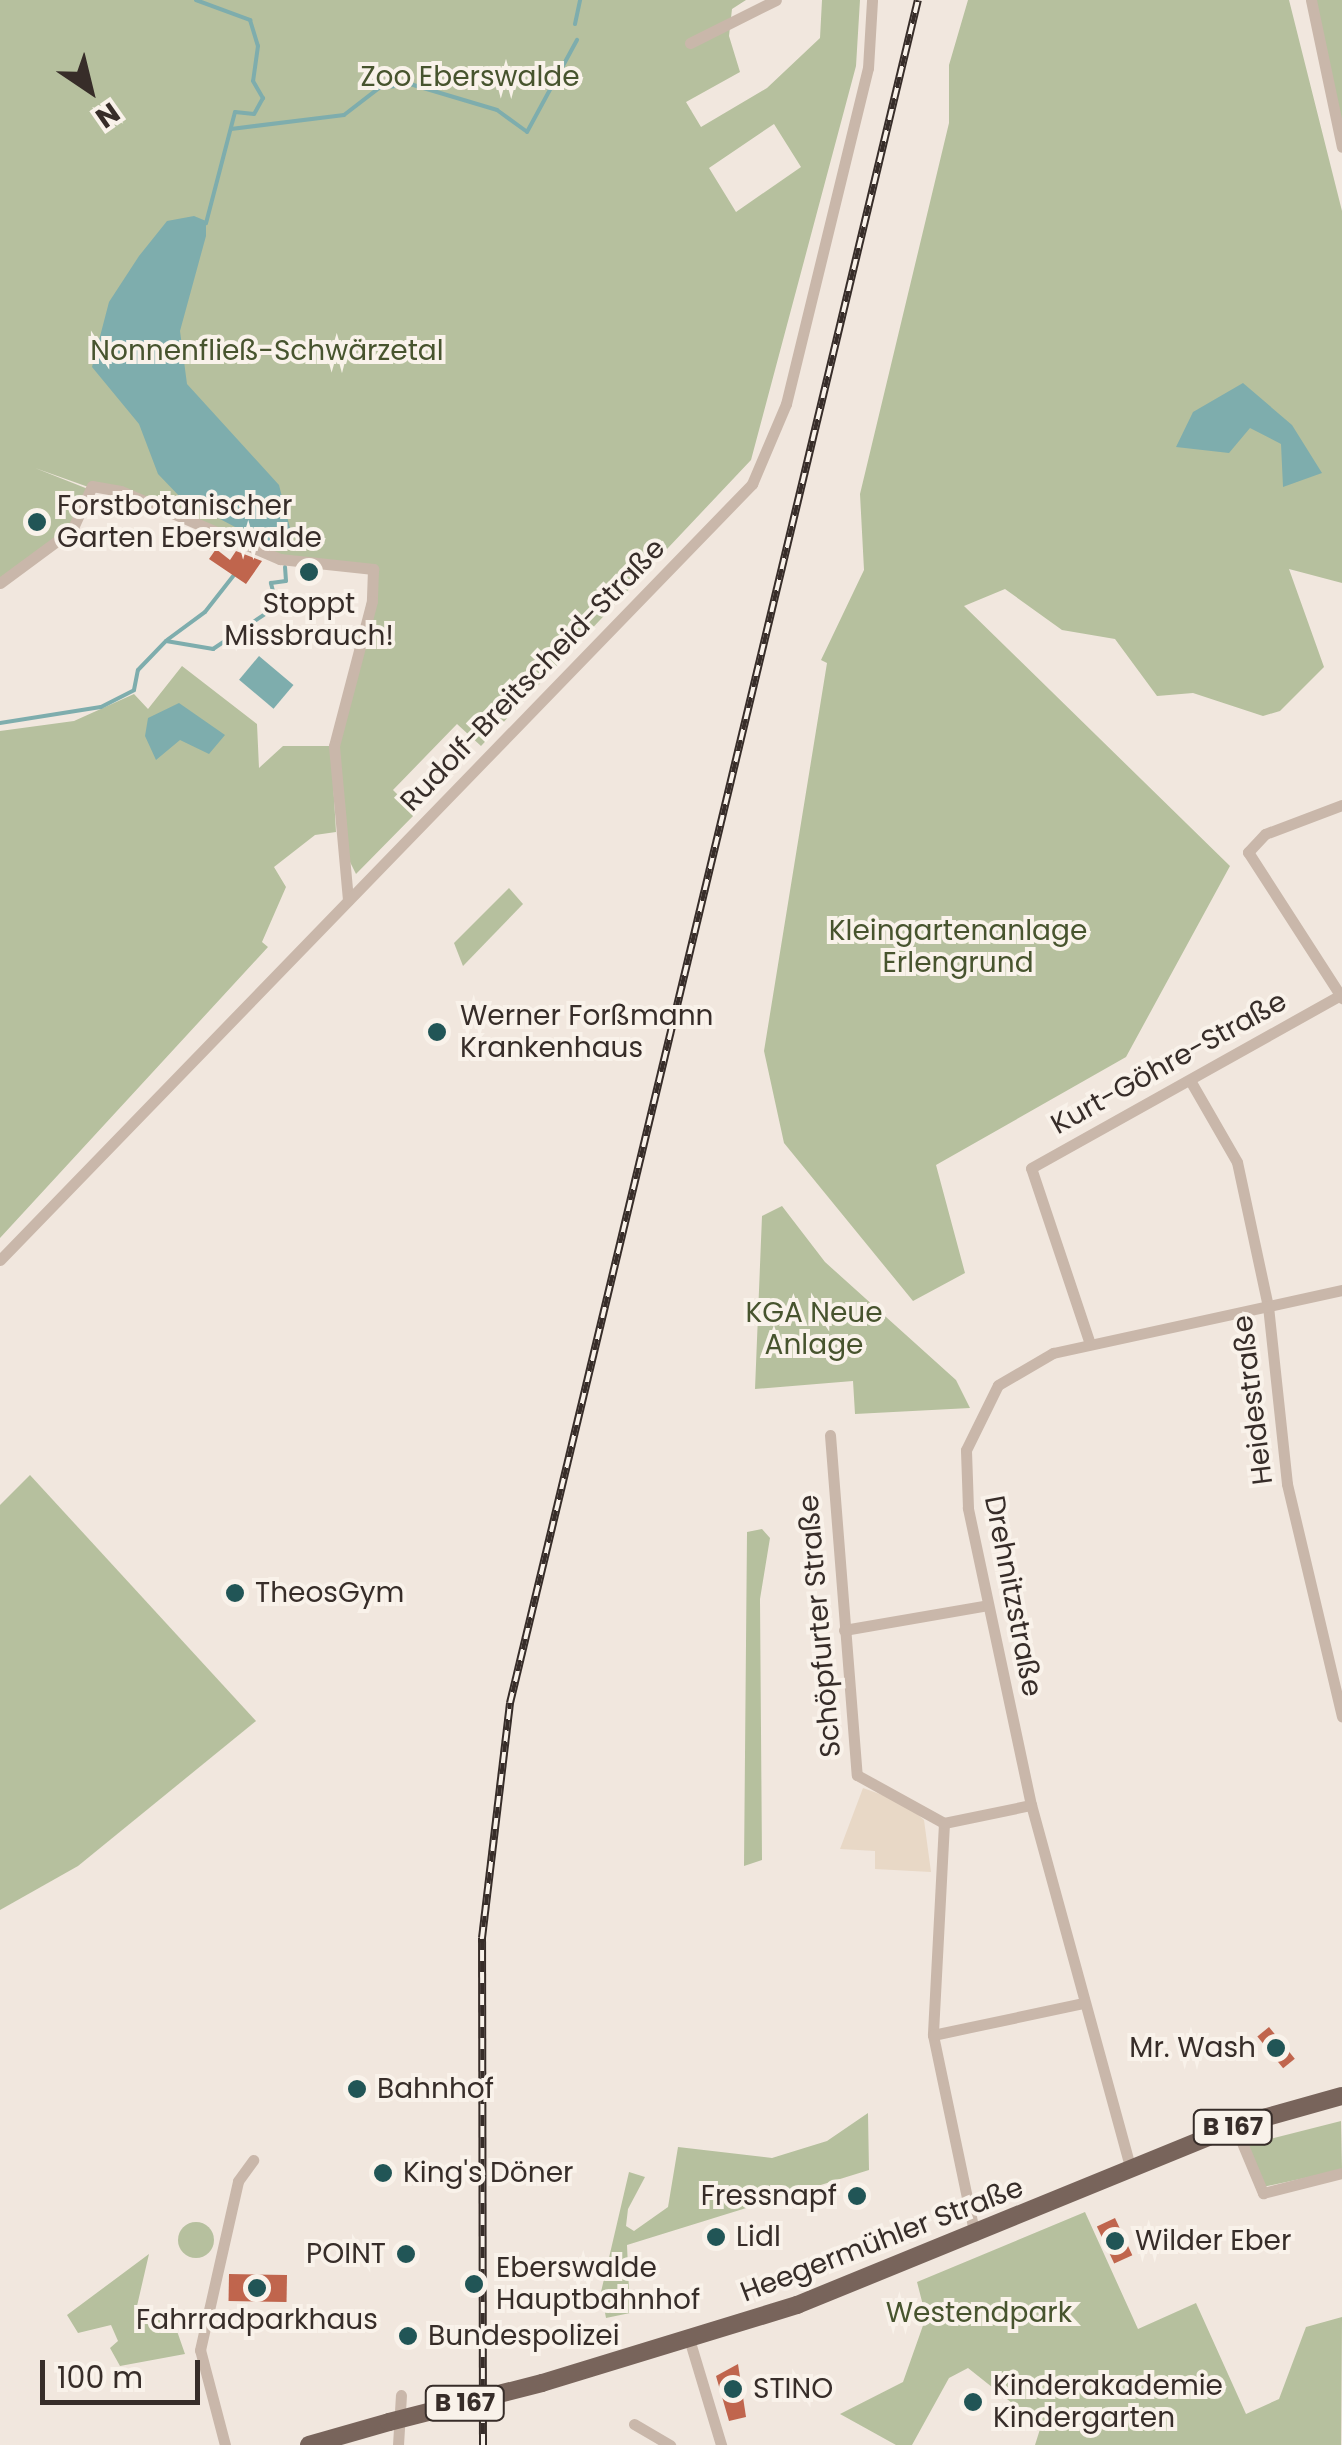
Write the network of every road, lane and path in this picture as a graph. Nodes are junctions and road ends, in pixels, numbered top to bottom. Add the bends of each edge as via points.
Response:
1 (776, 0) edge
2 (872, 0) edge
3 (1311, 0) edge
4 (690, 43) dead end
5 (1342, 147) edge
6 (0, 582) edge
7 (1342, 804) edge
8 (348, 900) junction
9 (1341, 997) edge
10 (1190, 1082) junction
11 (0, 1260) edge
12 (1342, 1290) edge
13 (1268, 1306) junction
14 (1089, 1341) junction
15 (830, 1436) dead end
16 (988, 1605) junction
17 (844, 1630) junction
18 (1342, 1717) edge
19 (1031, 1805) junction
20 (944, 1823) junction
21 (1083, 2003) junction
22 (933, 2035) junction
23 (1342, 2096) edge
24 (1234, 2126) junction
25 (253, 2160) dead end
26 (1131, 2170) junction
27 (1342, 2173) edge
28 (975, 2236) junction
29 (690, 2342) junction
30 (401, 2396) dead end
31 (634, 2424) dead end
32 (225, 2445) edge
33 (309, 2445) edge
34 (398, 2445) edge
35 (670, 2445) edge
36 (720, 2445) edge

1 - 4 street
2 - 8 street, Rudolf-Breitscheid-Straße via 868,68 786,404 762,468
3 - 5 street
6 - 8 street via 72,530 92,486 256,550 364,562 376,576 334,746
7 - 9 street via 1264,834 1248,852
8 - 11 street, Rudolf-Breitscheid-Straße
9 - 10 street, Kurt-Göhre-Straße
10 - 13 street, Heidestraße via 1237,1162
10 - 14 street, Kurt-Göhre-Straße via 1031,1168
12 - 13 street, Drehnitzstraße
13 - 14 street, Drehnitzstraße
13 - 18 street, Heidestraße via 1287,1484
14 - 16 street, Drehnitzstraße via 1018,1368 998,1385 974,1428 964,1471
15 - 17 street, Schöpfurter Straße
16 - 17 street
16 - 19 street, Drehnitzstraße
17 - 20 street, Schöpfurter Straße via 857,1775
19 - 20 street
19 - 21 street, Drehnitzstraße
20 - 22 street
21 - 22 street
21 - 26 street, Drehnitzstraße
22 - 28 street
23 - 24 main road, Heegermühler Straße / B 167
24 - 26 main road, Heegermühler Straße / B 167
24 - 27 street via 1263,2193
25 - 32 street via 238,2181 200,2350
26 - 28 main road, Heegermühler Straße / B 167
28 - 29 main road, Heegermühler Straße / B 167
29 - 33 main road, Heegermühler Straße / B 167, bridge
29 - 36 street
30 - 34 street
31 - 35 street

